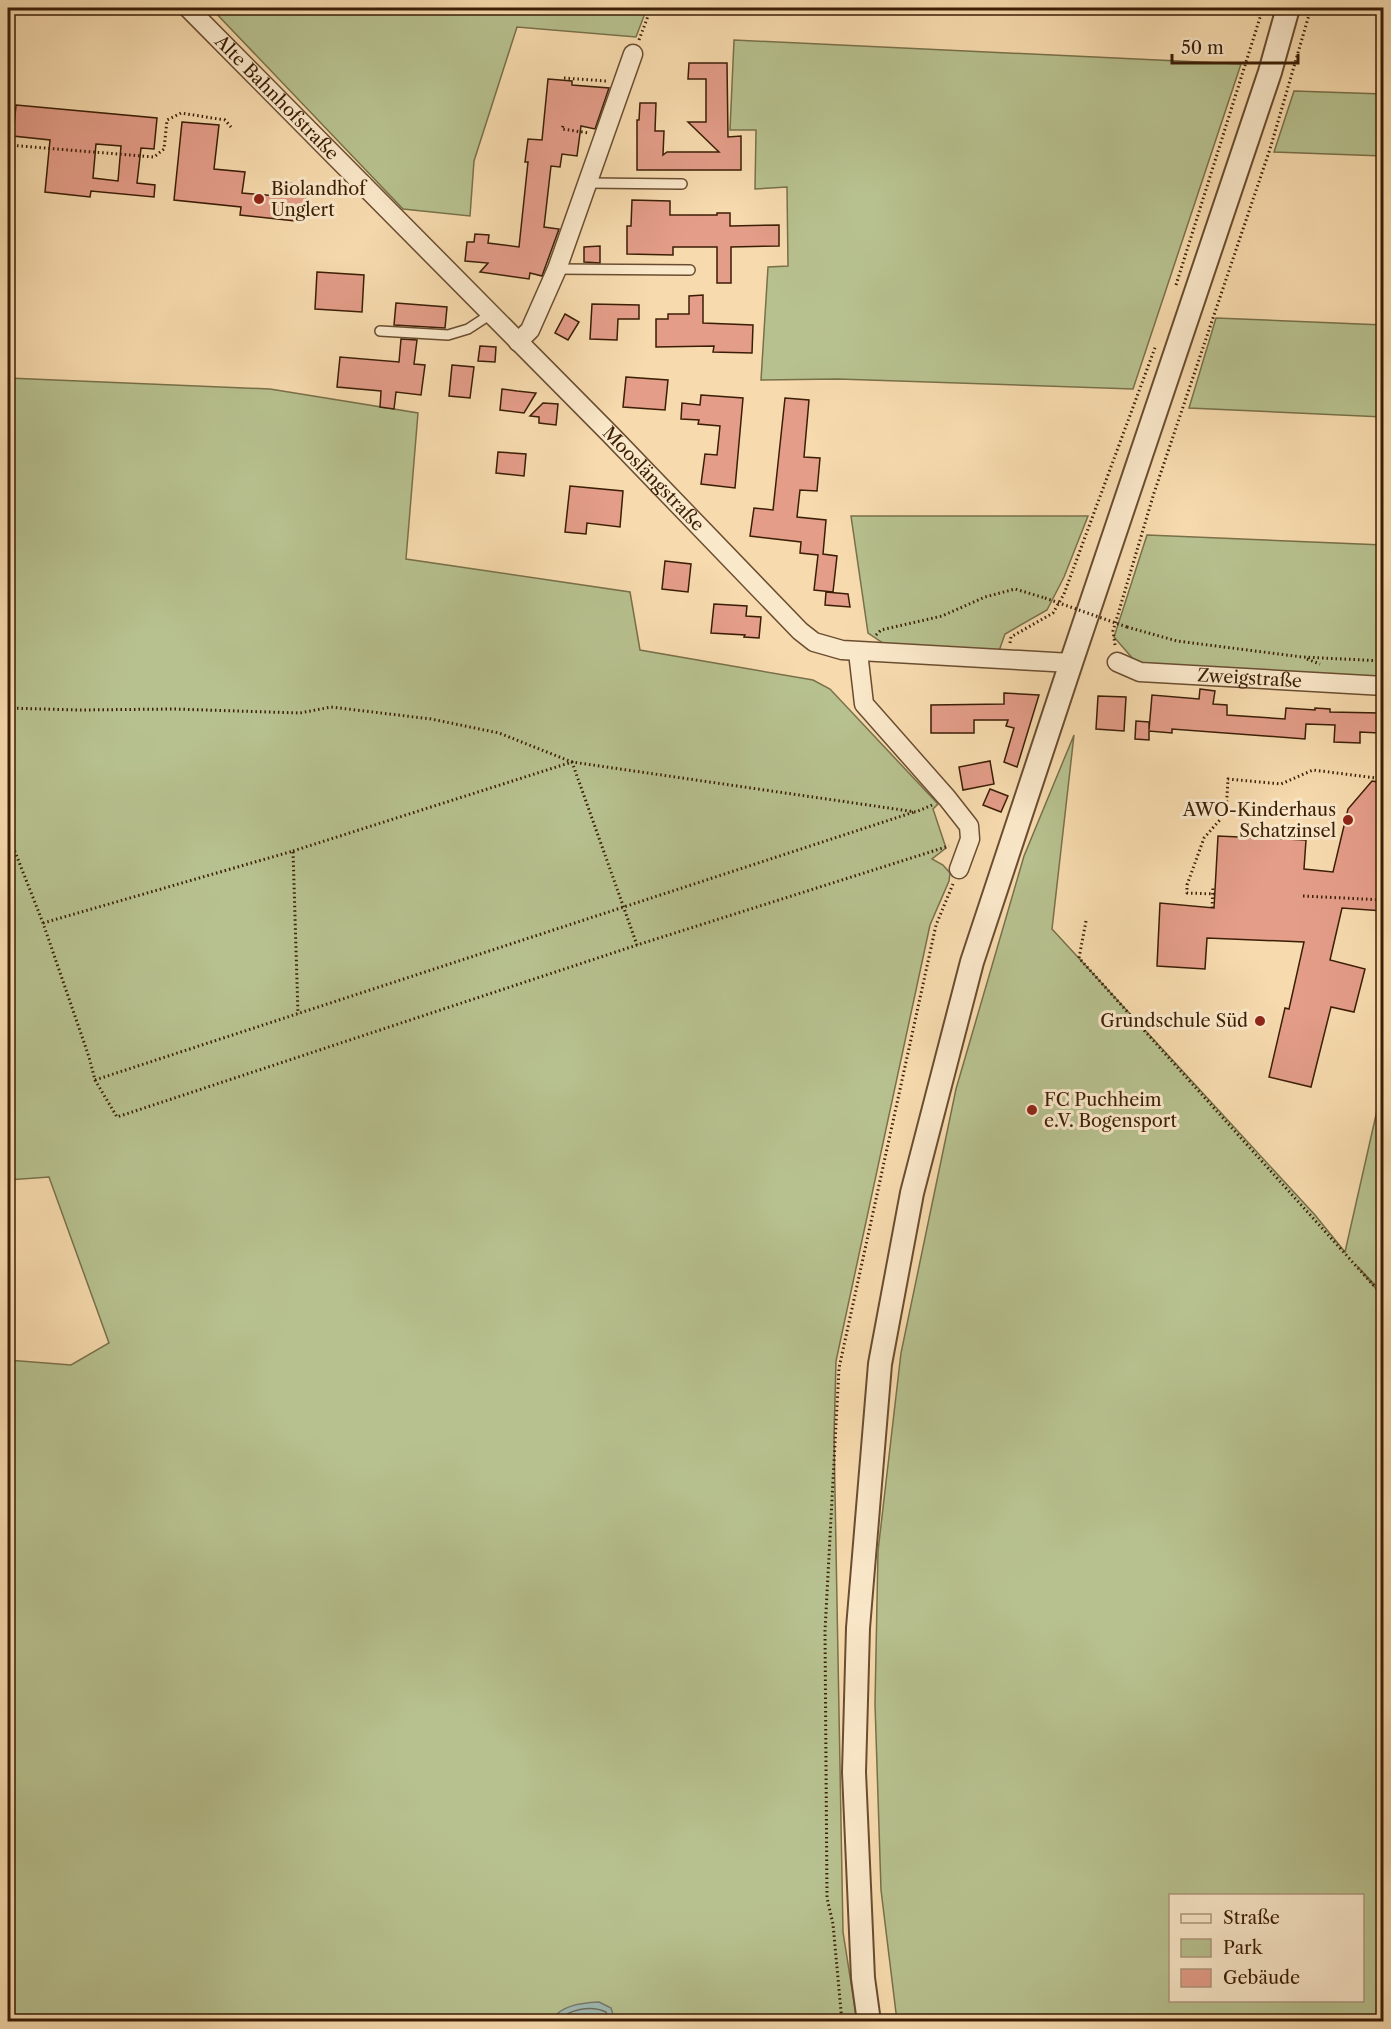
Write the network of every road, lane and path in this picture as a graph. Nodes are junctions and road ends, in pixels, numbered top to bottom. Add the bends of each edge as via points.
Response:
1 (188, 8) edge
2 (651, 8) edge
3 (1263, 8) edge
4 (1288, 8) edge
5 (1311, 8) edge
6 (633, 54) joint
7 (564, 78) dead end
8 (623, 83) junction
9 (563, 126) dead end
10 (231, 127) dead end
11 (605, 135) junction
12 (8, 145) edge
13 (588, 183) junction
14 (682, 184) dead end
15 (557, 269) junction
16 (690, 270) dead end
17 (1174, 290) dead end
18 (491, 314) junction
19 (380, 332) dead end
20 (518, 342) junction
21 (1156, 345) dead end
22 (858, 652) junction
23 (1005, 660) junction
24 (1383, 661) edge
25 (1117, 662) joint
26 (1071, 663) junction
27 (1383, 686) edge
28 (8, 708) edge
29 (572, 762) junction
30 (1383, 779) edge
31 (947, 798) junction
32 (916, 812) junction
33 (8, 834) edge
34 (970, 839) junction
35 (293, 851) junction
36 (958, 869) dead end
37 (1213, 887) dead end
38 (1214, 894) junction
39 (1303, 896) dead end
40 (1383, 900) edge
41 (622, 908) junction
42 (1212, 908) dead end
43 (1086, 921) dead end
44 (43, 923) junction
45 (637, 945) junction
46 (298, 1014) junction
47 (95, 1080) junction
48 (1383, 1297) edge
49 (869, 2022) edge

1 - 18 street, Alte Bahnhofstraße via 427,256
2 - 6 path
3 - 17 path
4 - 26 street via 1270,72
5 - 25 path via 1266,160 1150,505 1113,631
6 - 8 street
7 - 8 path
8 - 11 street
9 - 11 path via 562,129
10 - 12 path via 225,120 181,113 167,120 164,149 154,158
11 - 13 street
13 - 14 lane
13 - 15 street
15 - 16 lane
15 - 20 street via 530,330
18 - 19 lane via 468,329 448,335
18 - 20 street, Alte Bahnhofstraße
20 - 22 street, Mooslängstraße via 800,631 814,642
21 - 23 path via 1064,594 1053,613 1011,637
22 - 23 street, Mooslängstraße
22 - 24 path, bridge via 881,630 942,616 1015,589 1177,641 1302,657
22 - 31 street via 864,704
23 - 26 street, Mooslängstraße
25 - 27 street, Zweigstraße via 1140,672
26 - 49 street via 972,962 912,1192 880,1364 858,1628 854,1772 863,1978
28 - 29 path via 300,713 331,707 431,719 499,733
29 - 32 path
29 - 35 path
29 - 41 path
30 - 38 path via 1313,770 1281,784 1228,779 1226,813 1204,838 1187,885 1187,893
31 - 32 path
31 - 34 street via 969,826
32 - 41 path
33 - 44 path
34 - 36 street
34 - 45 path
35 - 44 path
35 - 46 path
37 - 38 path
38 - 42 path
39 - 40 path
41 - 45 path
41 - 46 path
43 - 48 path via 1079,958
44 - 47 path
45 - 47 path via 117,1118
46 - 47 path

